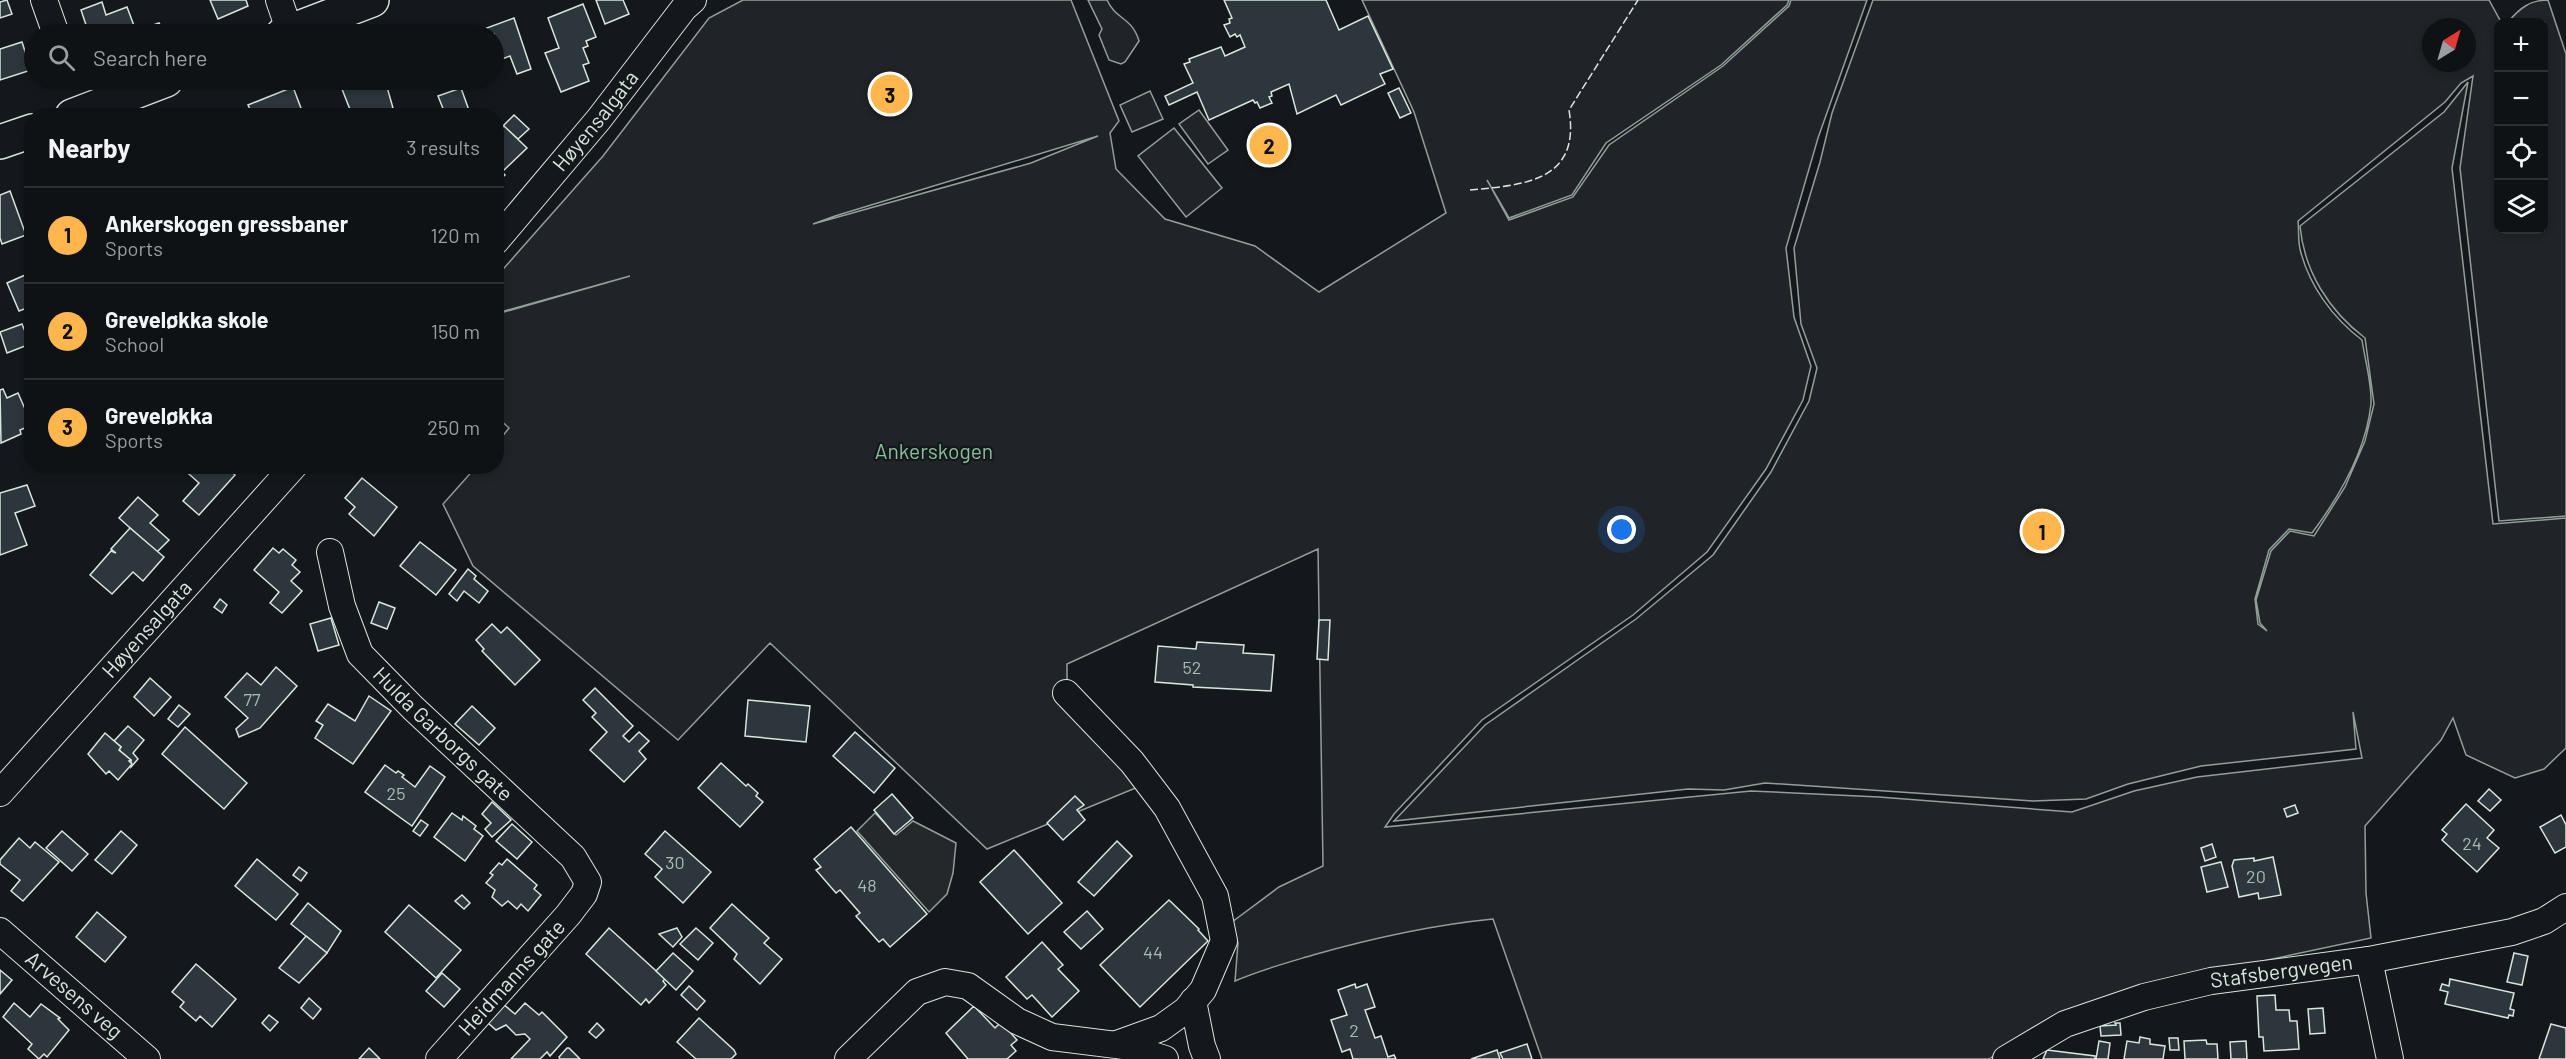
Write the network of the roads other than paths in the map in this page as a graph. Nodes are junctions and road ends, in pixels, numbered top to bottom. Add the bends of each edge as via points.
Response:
1 (44, 0) edge
2 (279, 0) edge
3 (372, 0) edge
4 (693, 0) edge
5 (52, 24) edge
6 (284, 24) edge
7 (309, 24) edge
8 (142, 90) edge
9 (98, 108) edge
10 (24, 134) edge
11 (0, 142) edge
12 (504, 232) edge
13 (286, 474) edge
14 (330, 552) dead end
15 (1066, 693) dead end
16 (0, 793) edge
17 (584, 894) joint
18 (2566, 907) edge
19 (0, 931) edge
20 (2369, 960) junction
21 (1193, 1001) junction
22 (1117, 1044) junction
23 (147, 1059) edge
24 (439, 1059) edge
25 (848, 1059) edge
26 (1166, 1059) edge
27 (1207, 1059) edge
28 (2006, 1059) edge
29 (2391, 1059) edge

1 - 5 street
2 - 6 street
3 - 7 main road
4 - 12 street, Høyensalgata via 573,152
8 - 9 main road
10 - 11 main road
13 - 16 street, Høyensalgata
14 - 17 street, Hulda Garborgs gate via 342,606 360,654 573,857 588,882
15 - 21 street via 1132,762 1167,808 1215,896 1224,941 1203,990
17 - 24 street, Heidmanns gate
18 - 20 street, Stafsbergvegen via 2544,921 2512,933
19 - 23 street, Arvesens veg
20 - 28 street, Stafsbergvegen via 2211,981 2144,997 2066,1024
20 - 29 street
21 - 22 street via 1161,1028
21 - 27 street
22 - 25 street via 1052,1037 1017,1021 968,986 945,982 917,992
22 - 26 street

